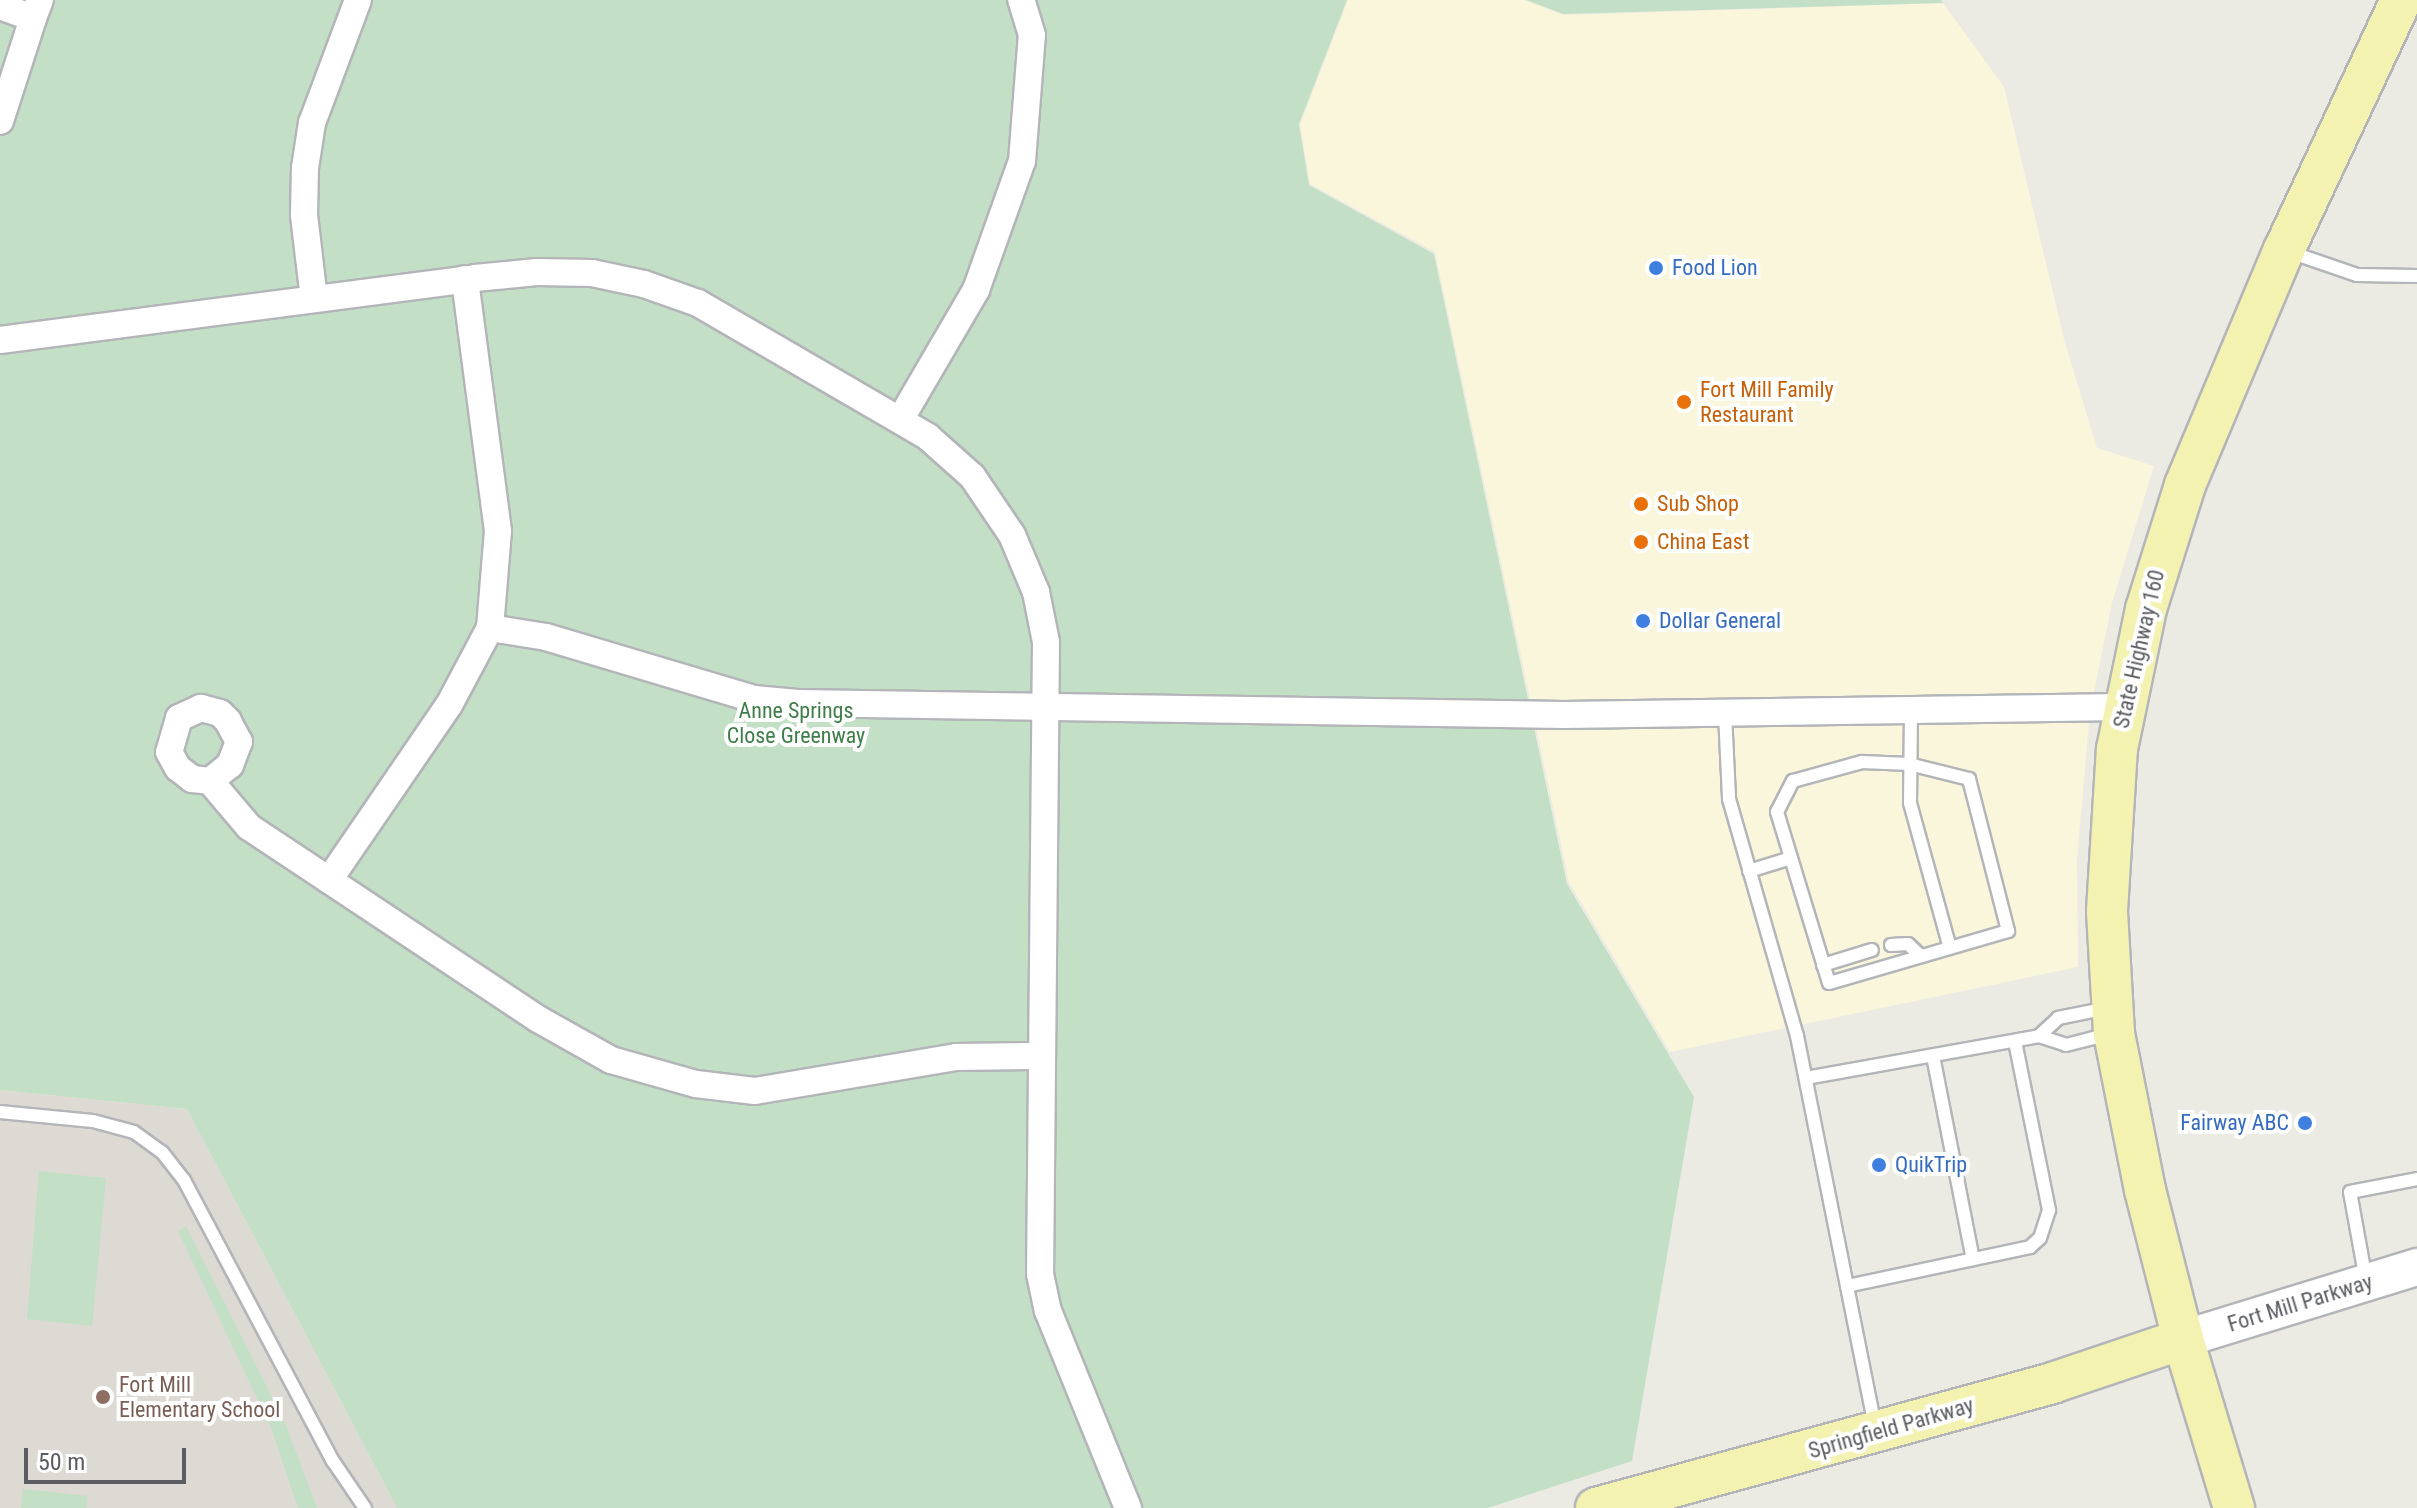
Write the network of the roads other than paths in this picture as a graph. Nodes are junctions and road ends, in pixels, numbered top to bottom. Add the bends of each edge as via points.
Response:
1 (358, 0) edge
2 (1021, 0) edge
3 (2401, 0) edge
4 (0, 6) edge
5 (37, 9) edge
6 (0, 121) edge
7 (2284, 250) junction
8 (2417, 276) edge
9 (465, 279) junction
10 (314, 299) junction
11 (0, 340) edge
12 (900, 420) junction
13 (490, 628) junction
14 (1045, 705) junction
15 (2123, 707) junction
16 (1911, 710) junction
17 (1725, 713) junction
18 (1909, 764) junction
19 (210, 781) dead end
20 (1791, 858) junction
21 (1749, 871) junction
22 (329, 880) junction
23 (1891, 945) dead end
24 (1950, 948) junction
25 (1872, 950) dead end
26 (1921, 956) junction
27 (1823, 965) junction
28 (2112, 1020) junction
29 (2039, 1036) junction
30 (2015, 1041) junction
31 (1041, 1056) junction
32 (1933, 1056) junction
33 (1806, 1078) junction
34 (0, 1112) edge
35 (1964, 1131) dead end
36 (1949, 1134) junction
37 (1970, 1162) dead end
38 (1955, 1166) junction
39 (2417, 1179) edge
40 (1976, 1195) dead end
41 (1961, 1199) junction
42 (1973, 1259) junction
43 (2417, 1267) edge
44 (2367, 1283) junction
45 (1847, 1286) junction
46 (2183, 1339) junction
47 (1877, 1432) junction
48 (365, 1508) edge
49 (1128, 1508) edge
50 (1596, 1508) edge
51 (2234, 1508) edge

1 - 10 street via 312,123 304,215
2 - 12 street via 1032,35 1022,161 976,290
3 - 7 main road, State Highway 160
4 - 5 street
5 - 6 street
7 - 8 lane via 2357,275
7 - 15 main road, State Highway 160 via 2172,519
9 - 10 street
9 - 12 street via 578,272 644,284 698,303
9 - 13 street via 498,531
10 - 11 street
12 - 14 street via 972,476 1012,535 1036,592 1046,642
13 - 14 street via 546,637 754,699
13 - 22 street via 449,705
14 - 17 street
14 - 31 street
15 - 16 street
15 - 28 main road, State Highway 160 via 2108,860
16 - 17 street
16 - 18 lane
17 - 21 lane via 1727,788
18 - 20 lane via 1862,762 1793,781 1777,812
18 - 24 lane via 1910,803
18 - 24 lane via 1969,779 2008,931
19 - 22 street via 249,827
20 - 21 lane
20 - 27 lane
21 - 33 lane
22 - 31 street via 538,1019 611,1060 696,1084 755,1091 956,1057
23 - 26 lane via 1908,944
24 - 26 lane
25 - 27 lane
26 - 27 lane via 1829,983
28 - 29 lane via 2058,1018
28 - 29 lane via 2066,1045
28 - 46 main road, State Highway 160 via 2145,1190
29 - 30 lane
30 - 32 lane
30 - 42 lane via 2036,1182 2049,1210 2040,1238 2030,1247
31 - 49 street via 1040,1274 1048,1311
32 - 33 lane
32 - 36 lane
33 - 45 lane
34 - 48 lane via 93,1121 134,1132 162,1152 184,1180 333,1461
35 - 36 lane
36 - 38 lane
37 - 38 lane
38 - 41 lane
39 - 44 lane via 2350,1192
40 - 41 lane
41 - 42 lane
42 - 45 lane
43 - 44 main road, Fort Mill Parkway
44 - 46 main road, Fort Mill Parkway
45 - 47 lane
46 - 47 main road, Springfield Parkway via 2052,1383
46 - 51 main road, State Highway 160
47 - 50 main road, Springfield Parkway

